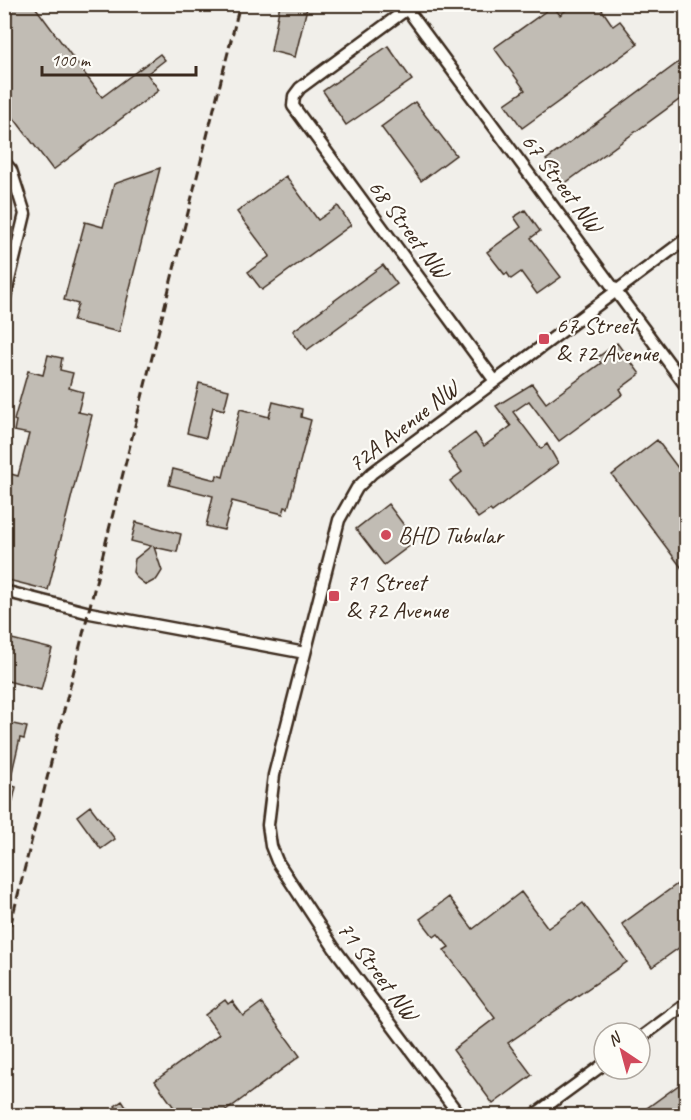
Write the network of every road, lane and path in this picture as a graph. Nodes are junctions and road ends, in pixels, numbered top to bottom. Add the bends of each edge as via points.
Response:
1 (405, 7) edge
2 (4, 162) edge
3 (687, 239) edge
4 (616, 291) junction
5 (4, 301) edge
6 (495, 381) junction
7 (687, 386) edge
8 (4, 591) edge
9 (304, 653) junction
10 (271, 846) joint
11 (687, 1004) edge
12 (652, 1029) edge
13 (592, 1073) edge
14 (460, 1116) edge
15 (533, 1116) edge

1 - 4 street, 67 Street NW
1 - 6 street, 68 Street NW via 300,88 293,101 297,116
2 - 5 street via 11,170 26,214
3 - 4 street, 72A Avenue NW
4 - 6 street, 72A Avenue NW
4 - 7 street, 67 Street NW
6 - 9 street, 72A Avenue NW via 357,488 339,520
8 - 9 street via 90,613
9 - 10 street, 72A Avenue NW via 269,804
10 - 14 street, 71 Street NW via 285,876 313,918
11 - 12 street
13 - 15 street

